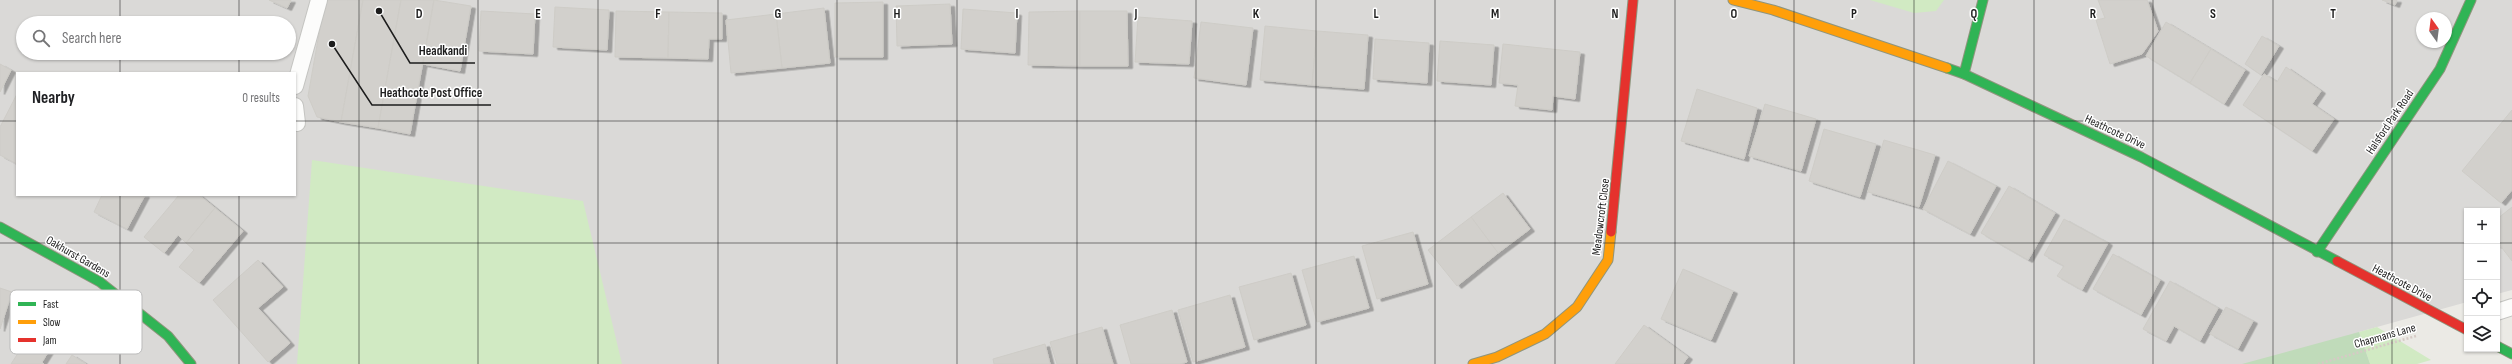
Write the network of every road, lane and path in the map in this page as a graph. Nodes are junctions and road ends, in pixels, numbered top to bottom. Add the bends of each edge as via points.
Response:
1 (319, 0) edge
2 (1633, 0) edge
3 (1733, 0) edge
4 (1983, 0) edge
5 (2471, 0) edge
6 (1964, 74) junction
7 (296, 82) edge
8 (296, 114) edge
9 (297, 123) dead end
10 (0, 227) edge
11 (2317, 252) junction
12 (110, 290) edge
13 (2512, 307) edge
14 (2500, 311) edge
15 (142, 315) edge
16 (2464, 326) edge
17 (2500, 348) edge
18 (2512, 354) edge
19 (191, 364) edge
20 (1473, 364) edge
21 (2318, 364) edge

1 - 7 lane
2 - 20 street, Meadowcroft Close via 1614,225 1608,260 1577,307 1545,334 1497,357
3 - 6 street, Heathcote Drive via 1773,10
4 - 6 street
5 - 11 street, Halsford Park Road via 2440,69
6 - 11 street, Heathcote Drive via 2141,157
8 - 9 lane
10 - 12 street, Oakhurst Gardens
11 - 16 street, Heathcote Drive
13 - 14 lane
15 - 19 street, Oakhurst Gardens via 168,336
16 - 21 path, Chapmans Lane
17 - 18 street

